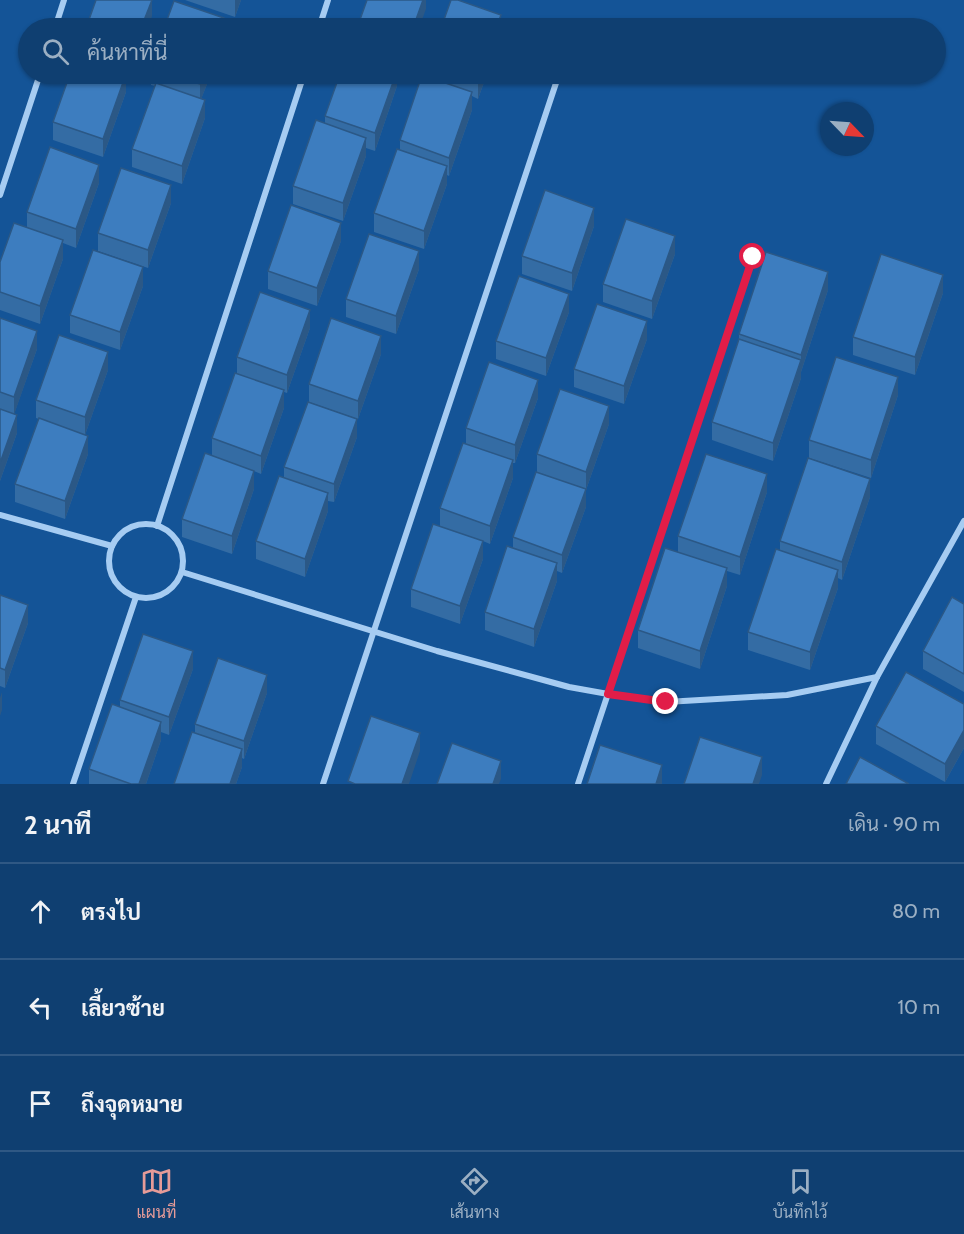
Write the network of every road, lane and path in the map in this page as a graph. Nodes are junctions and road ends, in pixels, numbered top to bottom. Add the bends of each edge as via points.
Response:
1 (64, 0) edge
2 (328, 0) edge
3 (58, 18) edge
4 (322, 18) edge
5 (37, 84) edge
6 (301, 84) edge
7 (556, 84) edge
8 (0, 195) edge
9 (753, 257) dead end
10 (0, 515) edge
11 (964, 521) edge
12 (157, 526) junction
13 (112, 546) junction
14 (182, 572) junction
15 (136, 597) junction
16 (374, 632) junction
17 (877, 677) junction
18 (608, 694) junction
19 (73, 784) edge
20 (323, 784) edge
21 (578, 784) edge
22 (826, 784) edge

1 - 3 street
2 - 4 street
5 - 8 street
6 - 12 street
7 - 16 street
9 - 18 street
10 - 13 street
11 - 17 street
12 - 13 street via 140,525 123,532
12 - 14 street via 173,536 182,552
13 - 15 street via 109,562 113,578 122,590
14 - 15 street via 172,588 155,598
14 - 16 street
15 - 19 street
16 - 18 street via 569,687
16 - 20 street
17 - 18 street via 787,695 666,702
17 - 22 street
18 - 21 street

